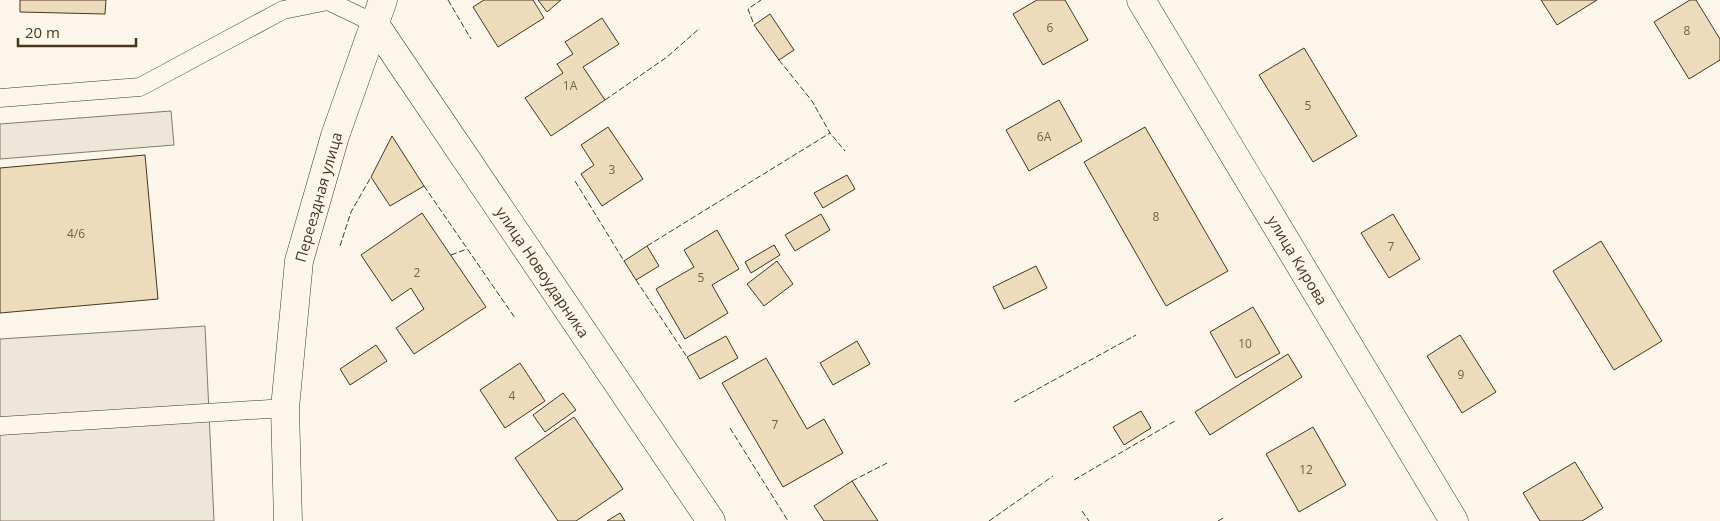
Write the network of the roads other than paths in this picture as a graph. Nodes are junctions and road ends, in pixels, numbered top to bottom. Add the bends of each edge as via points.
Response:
1 (1141, 0) edge
2 (379, 11) edge
3 (0, 98) edge
4 (285, 408) junction
5 (0, 426) edge
6 (288, 521) edge
7 (711, 521) edge
8 (1454, 521) edge

1 - 8 street, улица Кирова
2 - 3 lane via 328,1 283,10 140,87
2 - 4 street, Переездная улица via 335,136 299,261
2 - 7 street, улица Новоударника
4 - 5 lane
4 - 6 street, Переездная улица

